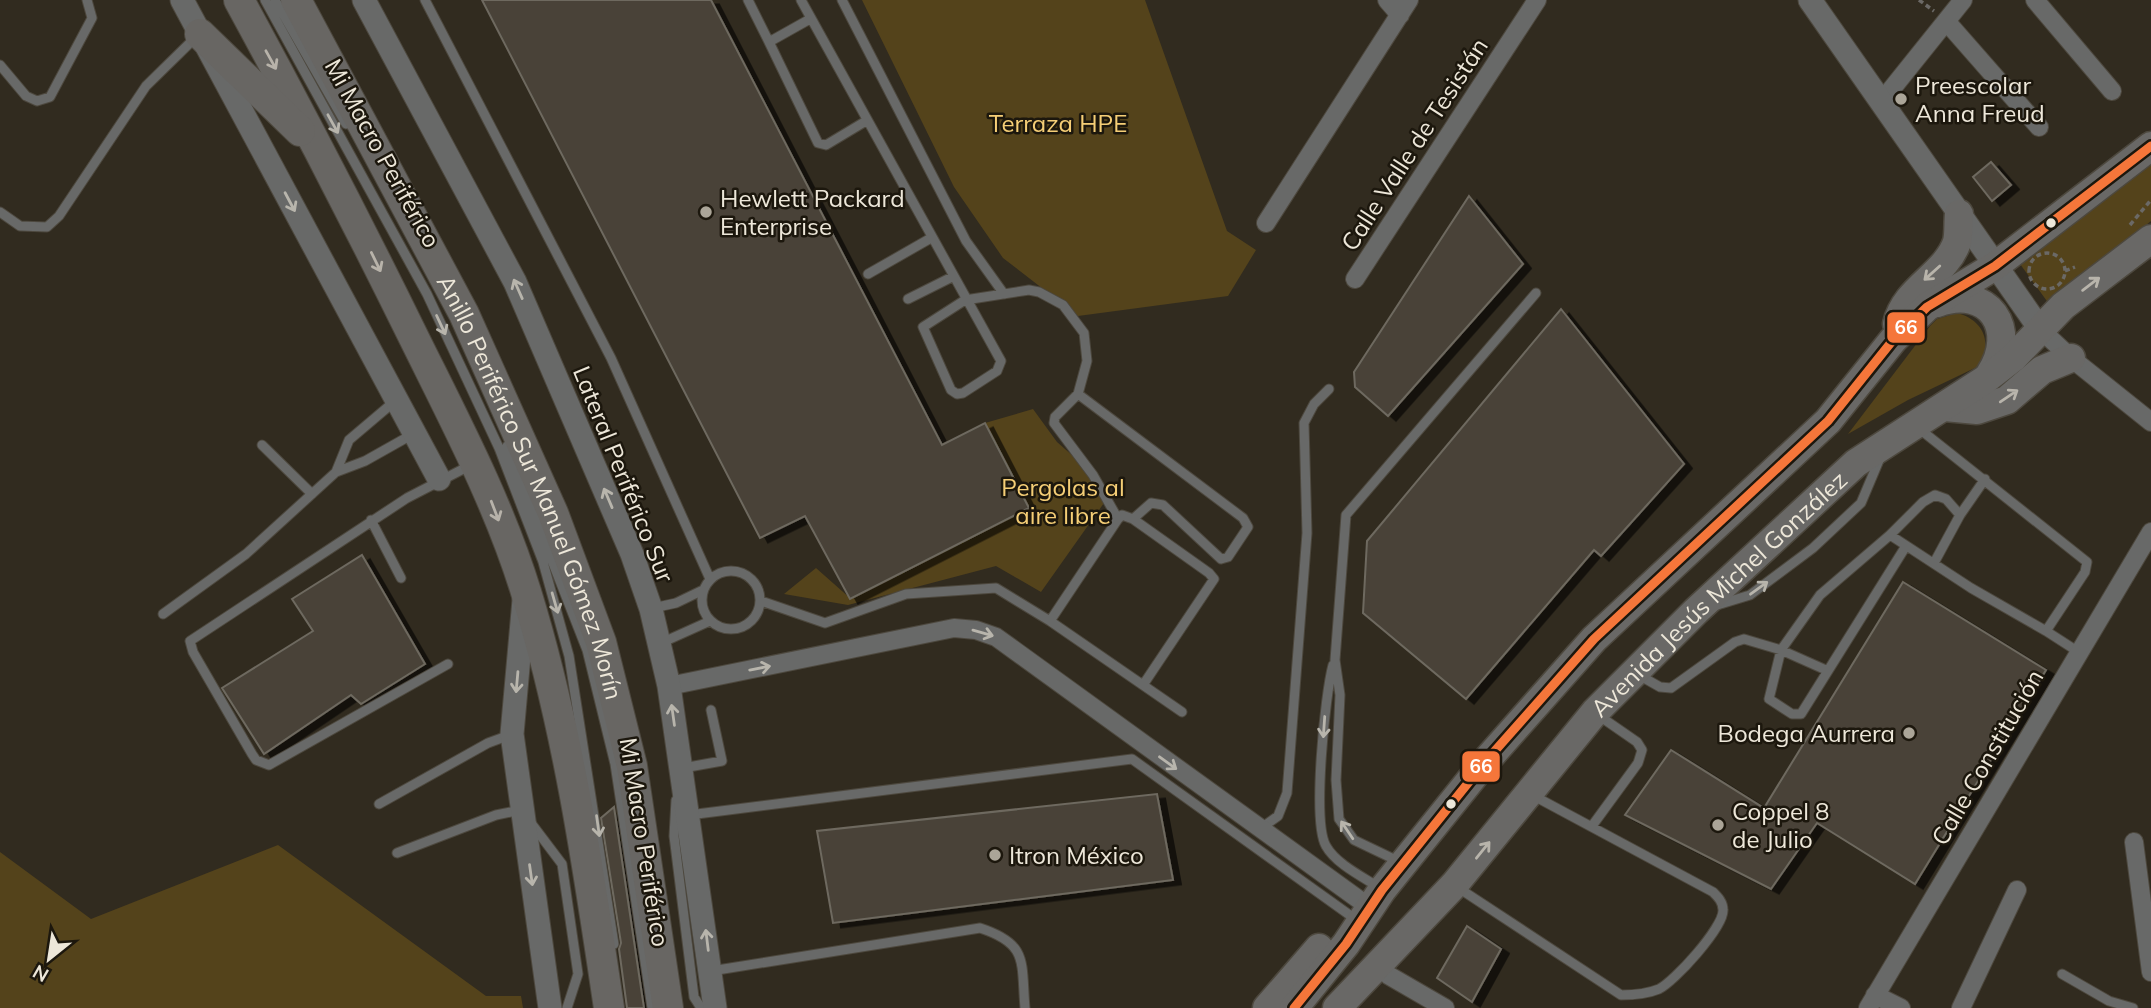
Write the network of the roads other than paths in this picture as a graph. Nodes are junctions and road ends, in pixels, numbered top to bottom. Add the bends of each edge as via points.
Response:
1 (87, 0) edge
2 (181, 0) edge
3 (239, 0) edge
4 (265, 0) edge
5 (275, 0) edge
6 (296, 0) edge
7 (313, 0) edge
8 (363, 0) edge
9 (425, 0) edge
10 (748, 0) edge
11 (801, 0) edge
12 (842, 0) edge
13 (1387, 0) edge
14 (1810, 0) edge
15 (1963, 0) edge
16 (2035, 0) edge
17 (1533, 2) edge
18 (1405, 7) edge
19 (810, 19) junction
20 (1946, 21) junction
21 (200, 34) junction
22 (769, 42) junction
23 (0, 65) edge
24 (2112, 91) dead end
25 (1882, 101) junction
26 (866, 121) junction
27 (2039, 127) dead end
28 (368, 132) junction
29 (2151, 146) edge
30 (322, 152) junction
31 (0, 212) edge
32 (1959, 214) junction
33 (1266, 223) dead end
34 (931, 238) junction
35 (2151, 239) edge
36 (1994, 266) junction
37 (868, 274) dead end
38 (952, 277) junction
39 (1355, 279) dead end
40 (1536, 293) dead end
41 (1004, 294) junction
42 (908, 299) dead end
43 (965, 300) junction
44 (1927, 307) junction
45 (2040, 329) junction
46 (1893, 340) junction
47 (2071, 358) junction
48 (1986, 379) junction
49 (1329, 389) dead end
50 (1078, 394) junction
51 (396, 400) junction
52 (1945, 407) junction
53 (2151, 422) edge
54 (1914, 425) junction
55 (414, 434) junction
56 (262, 445) dead end
57 (476, 463) junction
58 (337, 472) junction
59 (439, 479) junction
60 (1985, 479) junction
61 (312, 494) junction
62 (1960, 514) junction
63 (1118, 519) junction
64 (1133, 519) junction
65 (371, 520) junction
66 (2151, 532) edge
67 (1890, 535) junction
68 (1906, 546) junction
69 (1934, 563) junction
70 (401, 578) dead end
71 (710, 579) junction
72 (525, 590) junction
73 (704, 590) junction
74 (761, 601) junction
75 (651, 609) junction
76 (163, 614) dead end
77 (710, 621) junction
78 (1050, 621) junction
79 (2046, 631) junction
80 (659, 644) junction
81 (1782, 650) junction
82 (2077, 651) junction
83 (1335, 660) junction
84 (448, 664) dead end
85 (1826, 670) junction
86 (1633, 672) junction
87 (1143, 685) junction
88 (669, 686) junction
89 (711, 710) dead end
90 (1182, 712) dead end
91 (1595, 712) junction
92 (512, 734) junction
93 (680, 758) junction
94 (1529, 794) junction
95 (379, 804) dead end
96 (521, 810) junction
97 (689, 815) junction
98 (1591, 826) junction
99 (1258, 830) junction
100 (2134, 842) dead end
101 (397, 853) dead end
102 (1404, 863) junction
103 (1454, 885) junction
104 (2017, 890) dead end
105 (1366, 903) junction
106 (1422, 920) junction
107 (616, 954) dead end
108 (710, 971) junction
109 (2151, 972) edge
110 (2062, 974) dead end
111 (1388, 975) junction
112 (1871, 1002) edge
113 (550, 1008) edge
114 (567, 1008) edge
115 (609, 1008) edge
116 (652, 1008) edge
117 (668, 1008) edge
118 (701, 1008) edge
119 (715, 1008) edge
120 (1025, 1008) edge
121 (1267, 1008) edge
122 (1294, 1008) edge
123 (1337, 1008) edge
124 (1361, 1008) edge
125 (1445, 1008) edge
126 (1901, 1008) edge
127 (1961, 1008) edge
128 (2133, 1008) edge

1 - 23 lane via 92,18 50,97 37,101 26,96
2 - 21 street
3 -> 30 highway, Anillo Periférico Sur Manuel Gómez Morín
4 -> 107 lane, Mi Macro Periférico via 427,295 499,448 543,562 569,656
5 - 116 lane, Mi Macro Periférico via 439,295 507,446 587,650 615,764
6 - 28 highway, Anillo Periférico Sur Manuel Gómez Morín
7 - 28 highway
75 -> 8 street, Lateral Periférico Sur via 632,554 515,282
9 - 71 lane via 611,358
10 - 22 lane
11 - 19 lane
12 - 41 lane via 966,242
13 - 18 street
14 - 25 street
15 - 20 street
16 - 24 street
17 - 39 street, Calle Valle de Tesistán
18 - 33 street
19 - 22 lane
19 - 26 lane
20 - 25 street
20 - 27 street
21 - 30 highway
21 - 31 lane via 146,86 53,222 47,227 20,226
21 -> 51 street
22 - 26 lane via 818,142 827,145
25 - 32 street
26 - 34 lane
28 - 117 highway, Anillo Periférico Sur Manuel Gómez Morín via 507,405 601,642 632,766
29 - 36 main road, Avenida Jesús Michel González
30 -> 57 highway, Anillo Periférico Sur Manuel Gómez Morín
32 - 36 street
32 -> 46 main road via 1956,242 1942,265 1900,310
34 - 37 lane
34 - 38 lane
45 -> 35 main road, Avenida Jesús Michel González
36 - 44 main road, Avenida Jesús Michel González
36 - 45 street
38 - 42 lane
38 - 43 lane
40 - 83 lane via 1346,515
41 - 43 lane
41 - 50 lane via 1039,292 1063,305 1075,318 1088,347
43 - 43 lane via 1001,364 997,371 957,394 923,329
44 - 46 main road, Avenida Jesús Michel González
44 - 48 main road via 1965,296 1992,313 2003,344
45 - 47 street
45 - 48 main road, Avenida Jesús Michel González
46 - 102 main road, Avenida Jesús Michel González via 1828,421 1594,639
52 -> 47 main road via 1977,410 2007,400 2042,370
47 - 53 street
48 - 52 main road, Avenida Jesús Michel González
49 - 99 lane via 1304,423 1307,533 1287,793 1278,816
50 - 63 lane via 1054,423 1093,475
50 - 64 lane via 1243,517 1248,527 1228,557 1221,559 1163,505 1151,503
51 - 55 street
51 - 58 lane via 349,440
52 - 54 main road, Avenida Jesús Michel González
54 - 60 lane
86 -> 54 main road, Avenida Jesús Michel González via 1856,463
55 - 58 lane
55 - 59 street
56 - 61 lane
57 - 59 lane
57 -> 72 highway, Anillo Periférico Sur Manuel Gómez Morín
58 - 61 lane
59 - 65 lane
60 - 62 lane
60 - 79 lane via 2087,562
61 - 76 lane via 246,554
62 - 67 lane via 1946,499 1934,495
62 - 69 lane
63 - 64 lane via 1122,515
63 - 78 lane
64 - 87 lane via 1214,579
65 - 70 lane
65 - 84 lane via 198,633 190,641 193,652 256,761 269,765
66 - 82 street, Calle Constitución
67 - 68 lane
67 - 81 lane via 1820,595
68 - 69 lane
68 - 85 lane
69 - 79 lane
71 - 73 lane
71 - 74 lane via 729,571 743,573 758,588
72 -> 92 street
72 - 115 highway, Anillo Periférico Sur Manuel Gómez Morín via 559,710
73 - 75 lane
73 - 77 lane via 702,607
74 - 77 lane via 757,614 739,629
74 - 78 lane via 825,622 906,594 990,587 1008,593
75 - 80 street, Lateral Periférico Sur
77 - 80 lane
78 - 87 lane
79 - 82 lane
80 - 88 street, Lateral Periférico Sur
81 - 85 lane
81 - 85 lane via 1768,697 1792,714 1801,714
81 - 86 lane via 1744,639 1735,642 1671,688
82 - 112 street, Calle Constitución
102 -> 83 lane via 1364,847 1339,819 1340,695
83 -> 105 lane via 1326,692 1322,835
86 - 91 main road, Avenida Jesús Michel González
87 - 90 lane
93 -> 88 street, Lateral Periférico Sur
88 -> 99 street via 954,628 976,630 996,636
89 - 93 lane via 722,761
91 - 94 main road, Avenida Jesús Michel González
91 - 98 lane via 1642,750 1638,763
92 - 95 lane
92 - 96 street
93 - 97 street, Lateral Periférico Sur
93 - 118 lane via 674,836 694,997
94 - 98 lane
103 -> 94 main road, Avenida Jesús Michel González
96 - 101 lane
96 -> 113 street
96 - 114 lane via 562,864 579,974
97 - 105 lane via 1132,759
108 -> 97 street, Lateral Periférico Sur
98 - 103 lane via 1719,898 1723,911 1716,930 1659,989 1621,995
99 - 105 street
100 - 109 street
102 - 105 main road, Avenida Jesús Michel González
103 - 106 main road, Avenida Jesús Michel González
104 - 127 street
105 - 121 main road
105 - 122 main road, Avenida Jesús Michel González via 1346,944
106 - 111 main road
106 - 123 main road, Avenida Jesús Michel González
108 - 119 street, Lateral Periférico Sur
108 - 120 lane via 980,928 1008,938 1017,948
110 - 128 lane via 2109,1001
111 - 124 main road
111 - 125 street
112 - 126 street

